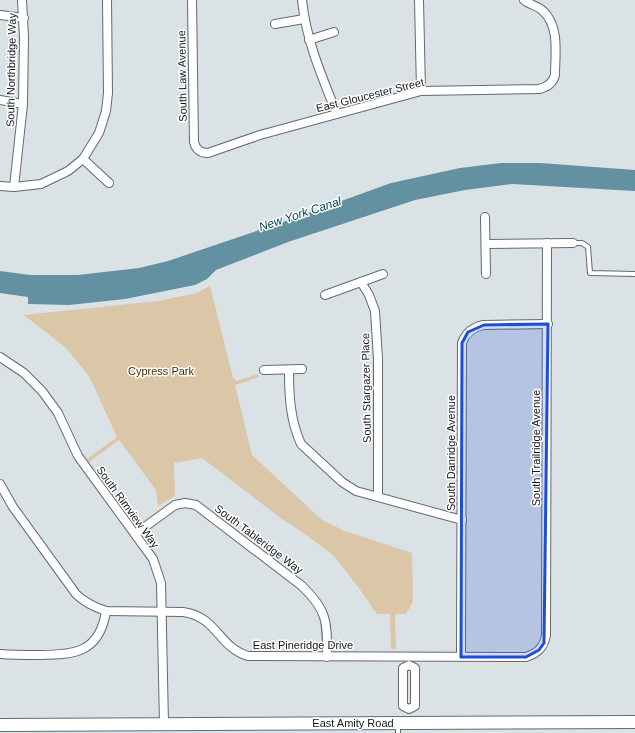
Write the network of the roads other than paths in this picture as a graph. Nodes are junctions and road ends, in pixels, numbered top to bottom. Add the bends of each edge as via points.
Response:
1 (22, 0) edge
2 (107, 0) edge
3 (192, 0) edge
4 (302, 0) edge
5 (419, 0) edge
6 (524, 0) edge
7 (0, 15) edge
8 (24, 18) junction
9 (304, 19) junction
10 (275, 24) dead end
11 (334, 32) dead end
12 (309, 40) junction
13 (421, 92) junction
14 (0, 100) edge
15 (23, 104) junction
16 (337, 114) junction
17 (198, 151) joint
18 (83, 159) junction
19 (109, 183) dead end
20 (0, 186) edge
21 (14, 187) junction
22 (485, 217) dead end
23 (573, 243) joint
24 (486, 244) junction
25 (547, 244) junction
26 (383, 274) dead end
27 (486, 274) dead end
28 (635, 274) edge
29 (361, 282) junction
30 (325, 295) dead end
31 (548, 324) junction
32 (0, 357) edge
33 (302, 369) dead end
34 (264, 370) dead end
35 (289, 370) junction
36 (0, 484) edge
37 (378, 497) junction
38 (462, 520) junction
39 (135, 534) junction
40 (106, 611) junction
41 (162, 612) junction
42 (540, 650) joint
43 (0, 654) edge
44 (462, 656) junction
45 (327, 657) junction
46 (409, 661) junction
47 (409, 709) junction
48 (635, 722) edge
49 (164, 724) junction
50 (0, 725) edge
51 (402, 726) edge

1 - 8 street, South Northbridge Way
2 - 18 street via 106,111 99,133
3 - 17 street, South Law Avenue via 194,142
4 - 9 street
5 - 13 street
6 - 13 street, East Gloucester Street via 545,12 553,27 555,75 554,80 546,88
7 - 8 street
8 - 15 street, South Northbridge Way
9 - 10 street
9 - 12 street
11 - 12 street
12 - 16 street
13 - 16 street, East Gloucester Street
14 - 15 street
15 - 21 street, South Northbridge Way
16 - 17 street, East Gloucester Street via 260,135 208,153
18 - 19 street
18 - 21 street via 68,171 41,184
20 - 21 street
22 - 24 street
23 - 25 street
23 - 28 lane via 582,243 588,247 590,273
24 - 25 street
24 - 27 street
25 - 31 street, South Trailridge Avenue
26 - 29 street
29 - 30 street
29 - 37 street, South Stargazer Place via 375,311 378,359
31 - 38 street, South Danridge Avenue via 484,325 475,327 464,336
31 - 42 street, South Trailridge Avenue via 546,635
32 - 39 street, South Rimview Way via 24,373 42,391 58,413 78,456
33 - 35 street
34 - 35 street
35 - 37 street via 290,409 301,444 349,487
36 - 40 street, East Pineridge Drive via 13,507 76,594 94,608
37 - 38 street
38 - 44 street, South Danridge Avenue
39 - 41 street, South Rimview Way via 153,559 161,583
39 - 45 street, South Tableridge Way via 176,505 196,505 311,595 324,614 327,624
40 - 41 street, East Pineridge Drive
40 - 43 street via 101,631 83,650 70,654
41 - 45 street, East Pineridge Drive via 192,613 202,617 233,649 248,656
41 - 49 street, South Rimview Way
42 - 44 street, East Pineridge Drive via 526,657
44 - 46 street, East Pineridge Drive
45 - 46 street, East Pineridge Drive
46 - 47 street via 404,668 403,698 403,706
46 - 47 street via 415,668 415,706
47 - 51 street
48 - 51 street, East Amity Road
49 - 50 street, East Amity Road
49 - 51 street, East Amity Road

